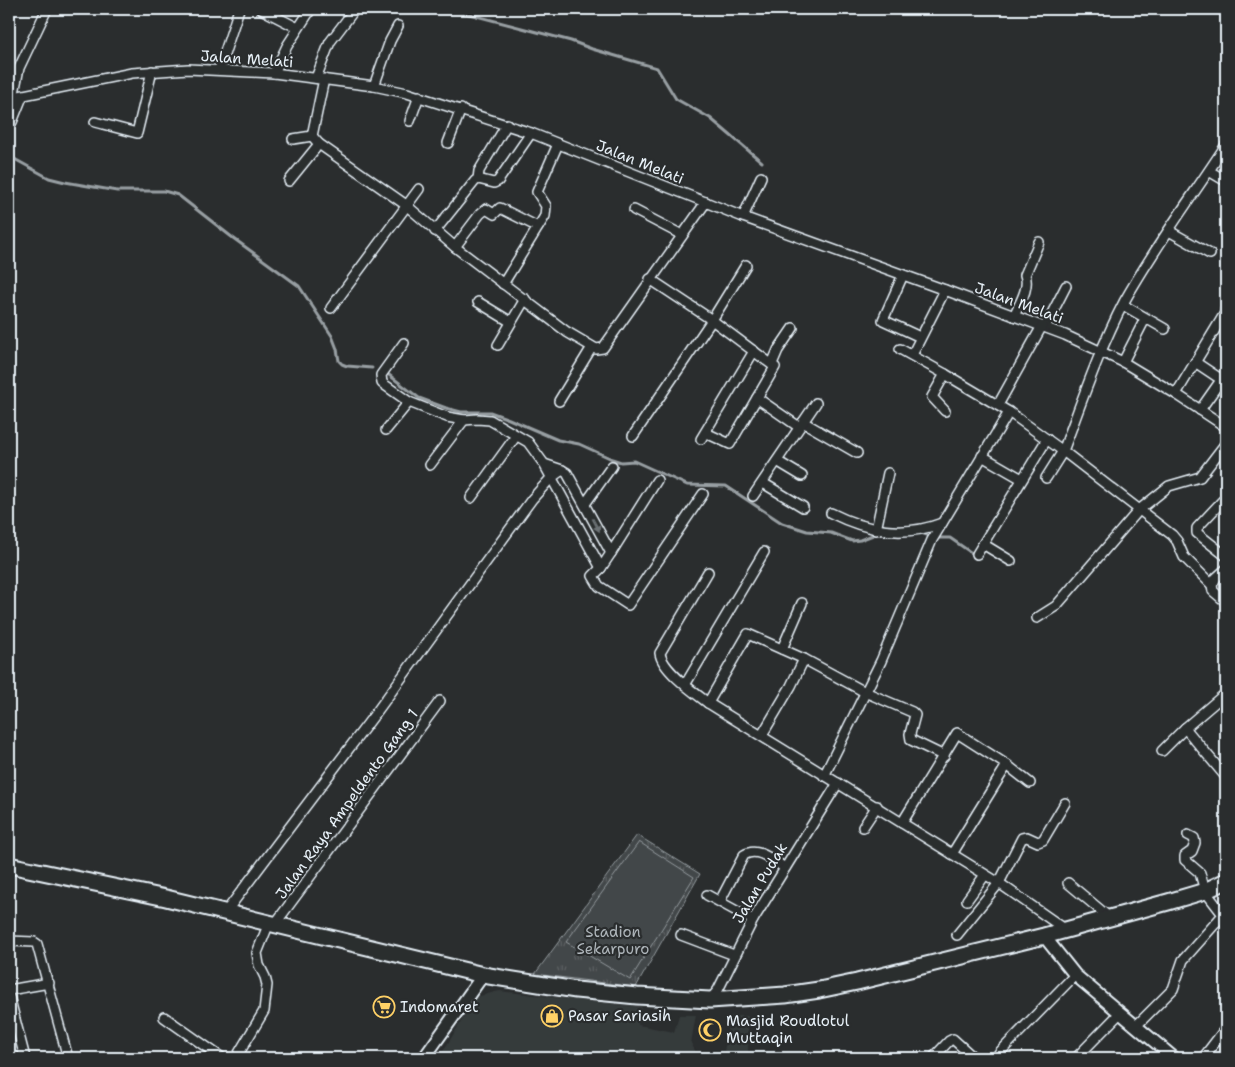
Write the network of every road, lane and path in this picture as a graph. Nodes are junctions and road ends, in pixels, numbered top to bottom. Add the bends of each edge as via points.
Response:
1 (47, 9) edge
2 (239, 9) edge
3 (261, 9) edge
4 (311, 9) edge
5 (355, 9) edge
6 (398, 26) dead end
7 (298, 28) junction
8 (219, 70) junction
9 (152, 71) junction
10 (274, 73) junction
11 (320, 79) junction
12 (374, 86) junction
13 (419, 96) junction
14 (15, 97) edge
15 (461, 109) junction
16 (12, 122) dead end
17 (95, 122) dead end
18 (410, 122) dead end
19 (507, 124) junction
20 (531, 133) junction
21 (312, 136) junction
22 (293, 139) dead end
23 (448, 143) dead end
24 (319, 144) junction
25 (558, 144) junction
26 (1226, 145) edge
27 (1224, 155) edge
28 (1209, 171) junction
29 (761, 177) dead end
30 (478, 179) junction
31 (1226, 180) edge
32 (289, 181) dead end
33 (419, 189) dead end
34 (706, 202) junction
35 (406, 206) junction
36 (634, 210) dead end
37 (743, 217) junction
38 (538, 227) junction
39 (435, 231) junction
40 (1169, 231) junction
41 (682, 235) junction
42 (1039, 242) dead end
43 (455, 247) junction
44 (1210, 254) dead end
45 (746, 266) dead end
46 (903, 275) junction
47 (650, 279) junction
48 (503, 284) junction
49 (1066, 286) dead end
50 (945, 290) junction
51 (525, 299) junction
52 (478, 302) dead end
53 (1123, 305) junction
54 (1226, 307) edge
55 (331, 308) dead end
56 (1014, 316) junction
57 (1145, 319) junction
58 (712, 320) junction
59 (511, 322) junction
60 (1043, 326) junction
61 (793, 328) dead end
62 (1165, 329) dead end
63 (920, 337) junction
64 (404, 343) dead end
65 (498, 345) dead end
66 (592, 347) junction
67 (900, 349) dead end
68 (754, 351) junction
69 (1101, 352) junction
70 (912, 355) junction
71 (1123, 362) junction
72 (1195, 362) junction
73 (772, 364) junction
74 (946, 374) junction
75 (1224, 376) edge
76 (1176, 394) junction
77 (757, 398) junction
78 (559, 401) dead end
79 (409, 402) junction
80 (816, 403) dead end
81 (998, 405) junction
82 (1200, 410) junction
83 (945, 411) dead end
84 (1008, 412) junction
85 (464, 420) junction
86 (801, 424) junction
87 (1226, 427) edge
88 (386, 430) dead end
89 (516, 436) junction
90 (633, 436) dead end
91 (1047, 439) junction
92 (1226, 443) edge
93 (1063, 451) junction
94 (857, 453) dead end
95 (982, 456) junction
96 (777, 462) junction
97 (544, 464) junction
98 (430, 465) dead end
99 (612, 466) dead end
100 (562, 470) junction
101 (888, 473) dead end
102 (802, 476) dead end
103 (551, 478) junction
104 (1046, 478) dead end
105 (1022, 479) junction
106 (657, 480) dead end
107 (763, 483) junction
108 (703, 494) dead end
109 (753, 496) dead end
110 (1226, 497) edge
111 (471, 498) dead end
112 (585, 504) junction
113 (803, 507) dead end
114 (1139, 510) junction
115 (831, 513) dead end
116 (940, 527) junction
117 (876, 530) junction
118 (983, 544) junction
119 (764, 552) dead end
120 (611, 553) junction
121 (977, 554) dead end
122 (1226, 556) edge
123 (1011, 561) dead end
124 (600, 568) junction
125 (1226, 569) edge
126 (708, 572) dead end
127 (1212, 585) junction
128 (1226, 602) edge
129 (802, 603) dead end
130 (1037, 618) dead end
131 (782, 649) junction
132 (804, 659) junction
133 (685, 685) junction
134 (866, 692) junction
135 (1226, 693) edge
136 (440, 701) dead end
137 (708, 703) junction
138 (1185, 728) junction
139 (762, 735) junction
140 (1162, 751) dead end
141 (944, 756) junction
142 (1007, 765) junction
143 (824, 776) junction
144 (1226, 777) edge
145 (838, 783) junction
146 (1030, 783) dead end
147 (1065, 803) dead end
148 (877, 806) junction
149 (902, 823) junction
150 (863, 827) dead end
151 (1188, 835) dead end
152 (952, 854) junction
153 (9, 865) edge
154 (785, 868) junction
155 (985, 875) junction
156 (1226, 881) edge
157 (999, 883) junction
158 (1068, 884) dead end
159 (1205, 890) junction
160 (707, 895) dead end
161 (967, 900) dead end
162 (720, 901) junction
163 (225, 913) junction
164 (1110, 918) junction
165 (753, 920) junction
166 (272, 923) junction
167 (1066, 930) junction
168 (681, 935) dead end
169 (957, 936) dead end
170 (1044, 936) junction
171 (9, 941) edge
172 (734, 955) junction
173 (484, 975) junction
174 (1075, 975) junction
175 (49, 984) junction
176 (9, 990) edge
177 (9, 996) edge
178 (710, 1000) junction
179 (1120, 1013) junction
180 (164, 1017) dead end
181 (1136, 1026) junction
182 (1226, 1028) edge
183 (999, 1053) dead end
184 (25, 1058) edge
185 (68, 1058) edge
186 (222, 1058) edge
187 (236, 1058) edge
188 (424, 1058) edge
189 (933, 1058) edge
190 (974, 1058) edge
191 (1076, 1058) edge
192 (1174, 1058) edge
193 (1203, 1058) edge

1 - 14 street via 19,68
2 - 8 street
3 - 7 street
4 - 7 street
5 - 11 street via 330,42
6 - 12 street
7 - 10 street
8 - 9 street, Jalan Melati
8 - 10 street, Jalan Melati
9 - 14 street, Jalan Melati
9 - 17 street via 137,133
10 - 11 street, Jalan Melati
11 - 12 street, Jalan Melati
11 - 21 street
12 - 13 street, Jalan Melati
13 - 15 street, Jalan Melati
13 - 18 street
14 - 16 street
15 - 19 street, Jalan Melati
15 - 23 street
19 - 20 street, Jalan Melati
19 - 30 street via 479,170
20 - 25 street, Jalan Melati
20 - 30 street via 498,181
21 - 22 street
21 - 24 street
24 - 32 street
24 - 35 street
25 - 34 street, Jalan Melati
25 - 38 street via 537,192 547,209
26 - 27 street
27 - 28 street
28 - 31 street
28 - 40 street
29 - 37 street
30 - 39 street
33 - 35 street
34 - 37 street, Jalan Melati
34 - 41 street
35 - 39 street
35 - 55 street
36 - 41 street
37 - 46 street, Jalan Melati
38 - 43 street via 500,208 494,214 486,209
38 - 48 street
39 - 43 street
40 - 44 street
40 - 53 street
41 - 47 street
42 - 56 street
43 - 48 street
45 - 58 street
46 - 50 street, Jalan Melati
46 - 63 street via 882,320
47 - 58 street
47 - 66 street via 603,348
48 - 51 street
49 - 60 street
50 - 56 street, Jalan Melati
50 - 63 street
51 - 59 street
51 - 66 street
52 - 59 street
53 - 57 street
53 - 69 street
54 - 72 street
56 - 60 street, Jalan Melati
57 - 62 street
57 - 71 street
58 - 68 street
58 - 90 street
59 - 65 street
60 - 69 street, Jalan Melati
60 - 81 street
61 - 73 street
63 - 70 street
64 - 79 street via 380,380
66 - 78 street
67 - 70 street
68 - 73 street
68 - 77 street via 703,436 730,444
69 - 71 street, Jalan Melati
69 - 93 street
70 - 74 street
71 - 76 street, Jalan Melati
72 - 75 street
72 - 76 street
73 - 77 street via 774,370
74 - 81 street
74 - 83 street via 932,397
75 - 82 street
76 - 82 street, Jalan Melati
77 - 86 street
79 - 85 street
79 - 88 street
80 - 86 street
81 - 84 street
82 - 87 street, Jalan Melati
84 - 91 street
84 - 95 street
85 - 89 street via 490,420
85 - 98 street
86 - 94 street
86 - 96 street
89 - 97 street via 528,442
89 - 111 street
91 - 93 street
91 - 105 street
92 - 114 street via 1200,477 1168,486
93 - 104 street
93 - 114 street
95 - 105 street
95 - 116 street
96 - 102 street
96 - 107 street
97 - 100 street
97 - 103 street
99 - 112 street
100 - 103 street
100 - 112 street
101 - 117 street
103 - 124 street
103 - 163 street via 532,499
105 - 118 street
106 - 120 street
107 - 109 street
107 - 113 street
108 - 124 street via 628,605 594,581 593,576
110 - 122 street via 1196,530
112 -> 120 street
114 - 127 street via 1172,535 1184,557
114 - 130 street via 1056,606
115 - 117 street via 857,526
116 - 117 street
116 - 134 street
118 - 121 street
118 - 123 street
119 - 133 street
120 - 124 street
125 - 127 street
126 - 133 street via 660,653 663,662
127 - 128 street via 1213,591
129 - 131 street
131 - 132 street
131 - 137 street via 748,634
132 - 134 street
132 - 139 street
133 - 137 street
134 - 141 street via 912,712 915,715 911,740
134 - 143 street
135 - 138 street
136 - 166 street, Jalan Raya Ampeldento Gang 1
137 - 139 street
138 - 140 street
138 - 144 street
139 - 143 street
141 - 142 street via 957,733
141 - 149 street
142 - 146 street
142 - 152 street
143 - 145 street
145 - 148 street
145 - 154 street, Jalan Pudak
147 - 157 street via 1043,840 1022,838
148 - 149 street
148 - 150 street
149 - 152 street
151 - 159 street via 1196,843 1185,860 1200,873
152 - 155 street
153 - 163 main road
154 - 162 street via 758,852 749,852 744,855
154 - 165 street, Jalan Pudak
155 - 157 street
155 - 161 street
156 - 159 main road
157 - 167 street
157 - 169 street
158 - 164 street
159 - 164 main road
159 - 181 street via 1222,913 1221,919 1183,960 1172,990
160 - 162 street
162 - 165 street
163 - 166 main road
164 - 167 main road
165 - 172 street, Jalan Pudak
166 - 173 main road
166 - 187 street, Jalan Raya Ampeldento Gang 1 via 257,953 267,985 264,1011
167 - 170 main road
168 - 172 street
170 - 174 street
170 - 178 main road via 819,990
171 - 175 street via 37,944
172 - 178 street, Jalan Pudak
173 - 178 main road via 576,990
173 - 188 street
174 - 179 street
174 - 183 street
175 - 176 street
175 - 185 street
177 - 184 street
179 - 181 street
179 - 191 street
180 - 186 street
181 - 192 street
182 - 193 street
189 - 190 street via 951,1039

